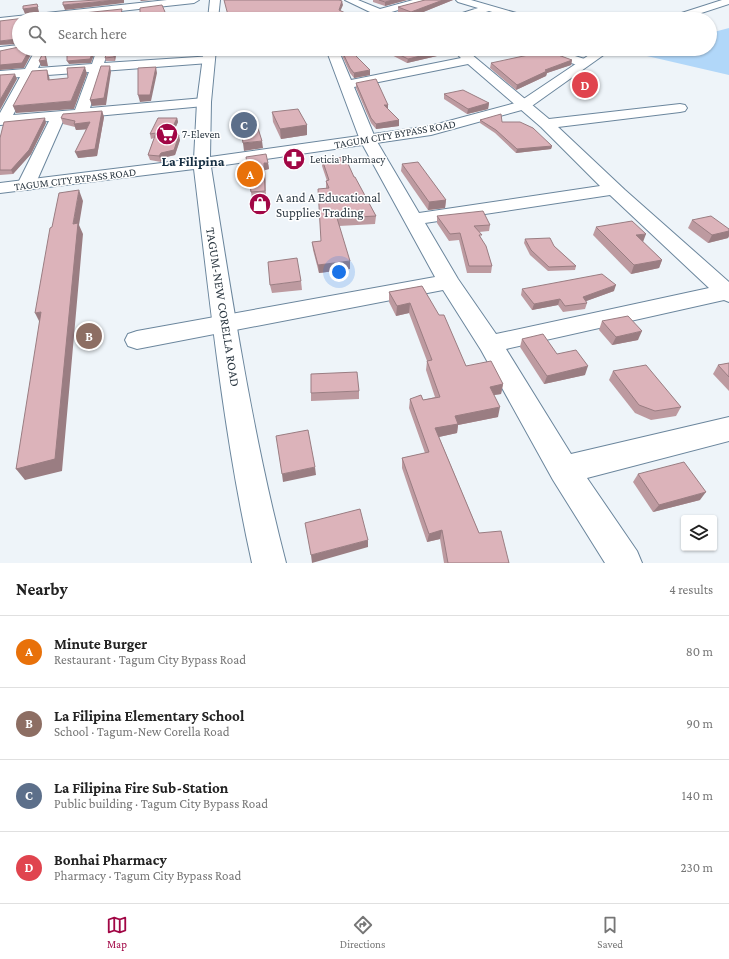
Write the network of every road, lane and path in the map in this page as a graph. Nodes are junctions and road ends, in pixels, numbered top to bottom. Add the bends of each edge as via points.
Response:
1 (194, 0) edge
2 (215, 0) edge
3 (350, 0) edge
4 (423, 0) edge
5 (462, 0) edge
6 (729, 1) edge
7 (489, 8) junction
8 (120, 12) edge
9 (214, 12) edge
10 (379, 12) joint
11 (476, 12) edge
12 (502, 12) edge
13 (695, 12) edge
14 (12, 20) edge
15 (0, 21) edge
16 (12, 49) edge
17 (0, 51) edge
18 (38, 56) edge
19 (100, 56) edge
20 (194, 56) edge
21 (210, 56) edge
22 (335, 56) edge
23 (466, 56) edge
24 (562, 56) edge
25 (595, 56) edge
26 (470, 60) junction
27 (584, 63) junction
28 (95, 68) junction
29 (29, 73) junction
30 (0, 76) edge
31 (345, 85) junction
32 (204, 102) junction
33 (524, 105) junction
34 (680, 108) dead end
35 (81, 113) junction
36 (59, 115) junction
37 (2, 121) edge
38 (546, 124) junction
39 (368, 140) junction
40 (202, 163) junction
41 (26, 185) junction
42 (0, 188) edge
43 (613, 189) junction
44 (414, 219) junction
45 (449, 282) junction
46 (728, 293) edge
47 (224, 323) junction
48 (137, 340) dead end
49 (490, 344) junction
50 (729, 429) edge
51 (564, 470) junction
52 (268, 563) edge
53 (625, 563) edge

1 - 8 street
2 - 9 street
3 - 10 street
4 - 10 street
5 - 7 street
6 - 13 street
7 - 11 street
7 - 12 street
14 - 15 street
16 - 17 street
18 - 29 street
19 - 28 street
20 - 28 street
21 - 32 street, TAGUM-NEW CORELLA ROAD
22 - 31 street
23 - 26 street
24 - 27 street
25 - 27 street, TAGUM CITY BYPASS ROAD
26 - 31 street
26 - 33 street
27 - 33 street, TAGUM CITY BYPASS ROAD
28 - 29 street
28 - 35 street
29 - 30 street
29 - 37 street
31 - 39 street
32 - 35 street
32 - 40 street, TAGUM-NEW CORELLA ROAD
33 - 38 street
33 - 39 street, TAGUM CITY BYPASS ROAD via 431,130
34 - 38 street
35 - 36 street
36 - 37 street
36 - 41 street
38 - 43 street
39 - 40 street, TAGUM CITY BYPASS ROAD
39 - 44 street
40 - 41 street, TAGUM CITY BYPASS ROAD
40 - 47 street, TAGUM-NEW CORELLA ROAD
41 - 42 street, TAGUM CITY BYPASS ROAD
43 - 44 street
43 - 46 street
44 - 45 street
45 - 47 street
45 - 49 street
46 - 49 street
47 - 48 street
47 - 52 street, TAGUM-NEW CORELLA ROAD via 256,509
49 - 51 street
50 - 51 street
51 - 53 street

